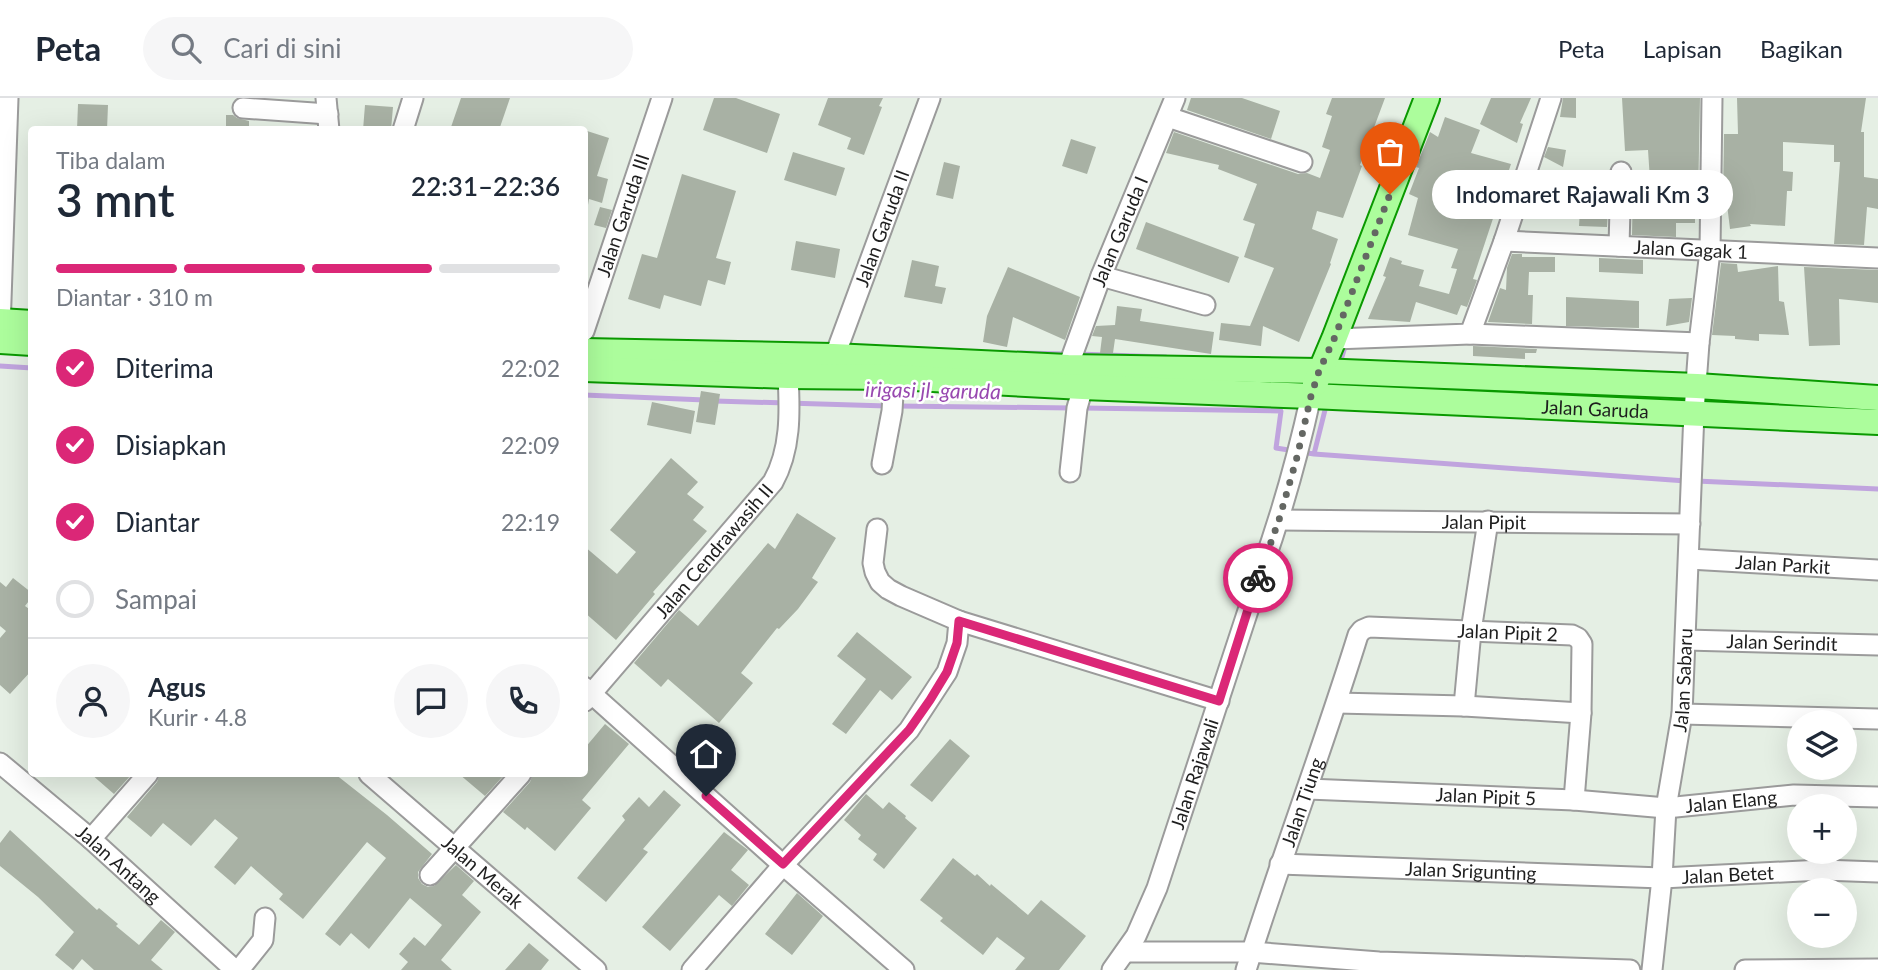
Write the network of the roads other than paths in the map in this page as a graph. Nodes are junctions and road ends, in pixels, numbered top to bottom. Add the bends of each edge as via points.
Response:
1 (8, 98) edge
2 (413, 98) edge
3 (662, 98) edge
4 (930, 98) edge
5 (1175, 98) edge
6 (1427, 98) edge
7 (1551, 98) edge
8 (1712, 98) edge
9 (243, 108) dead end
10 (328, 114) edge
11 (1168, 117) junction
12 (403, 126) edge
13 (1302, 162) dead end
14 (1621, 172) dead end
15 (1504, 241) junction
16 (1619, 246) junction
17 (1710, 251) junction
18 (1878, 258) edge
19 (1101, 276) junction
20 (1205, 305) dead end
21 (588, 319) edge
22 (0, 321) edge
23 (28, 323) edge
24 (0, 329) edge
25 (1470, 334) junction
26 (1334, 339) junction
27 (0, 341) edge
28 (28, 343) edge
29 (1699, 344) junction
30 (588, 351) edge
31 (831, 366) junction
32 (1068, 367) junction
33 (588, 369) edge
34 (1319, 371) junction
35 (788, 376) junction
36 (1697, 386) junction
37 (893, 396) junction
38 (1311, 396) junction
39 (1878, 398) edge
40 (1079, 404) junction
41 (1694, 412) junction
42 (1878, 422) edge
43 (882, 464) dead end
44 (1070, 472) dead end
45 (1279, 520) junction
46 (1488, 521) junction
47 (1690, 524) junction
48 (877, 529) dead end
49 (1689, 559) junction
50 (1878, 570) edge
51 (959, 621) junction
52 (1471, 631) junction
53 (1358, 635) joint
54 (1686, 640) junction
55 (1878, 645) edge
56 (588, 693) edge
57 (588, 695) edge
58 (1219, 701) junction
59 (1337, 703) junction
60 (1464, 706) junction
61 (1581, 713) junction
62 (1682, 714) junction
63 (1878, 719) edge
64 (0, 762) edge
65 (145, 777) edge
66 (372, 777) edge
67 (518, 777) edge
68 (1308, 789) junction
69 (1878, 797) edge
70 (1574, 800) junction
71 (1666, 808) junction
72 (91, 839) junction
73 (454, 848) junction
74 (783, 864) junction
75 (1280, 864) junction
76 (1878, 872) edge
77 (430, 875) dead end
78 (1662, 878) junction
79 (265, 918) dead end
80 (1126, 952) junction
81 (1249, 961) edge
82 (1878, 969) edge
83 (237, 970) edge
84 (596, 970) edge
85 (692, 970) edge
86 (904, 970) edge
87 (1112, 970) edge
88 (1630, 970) edge
89 (1652, 970) edge
90 (1745, 970) edge

1 - 22 street
2 - 12 street
3 - 21 street, Jalan Garuda III
4 - 31 street, Jalan Garuda II
5 - 11 street, Jalan Garuda I
6 - 26 main road, Jalan Rajawali
7 - 15 street
8 - 17 street, Jalan Sabaru
9 - 10 street
11 - 13 street
11 - 19 street, Jalan Garuda I
14 - 16 street
15 - 16 street, Jalan Gagak 1
15 - 25 street
16 - 17 street, Jalan Gagak 1
17 - 18 street, Jalan Gagak 1
17 - 29 street, Jalan Sabaru
19 - 20 street
19 - 32 street, Jalan Garuda I
22 - 23 main road
22 - 24 street
25 - 26 street
25 - 29 street
26 - 34 main road, Jalan Rajawali
27 - 28 main road
29 - 36 street, Jalan Sabaru
30 - 31 main road
31 - 32 main road, Jalan Garuda
31 - 35 main road
31 - 37 main road, Jalan Garuda
32 - 34 main road, Jalan Garuda
33 - 35 main road
34 - 36 main road, Jalan Garuda
34 - 38 main road, Jalan Rajawali
35 - 56 street, Jalan Cendrawasih II via 788,436 773,482
36 - 39 main road, Jalan Garuda
36 - 41 street, Jalan Sabaru
37 - 40 main road, Jalan Garuda
37 - 43 street
38 - 40 main road, Jalan Garuda
38 - 41 main road, Jalan Garuda
38 - 45 street, Jalan Rajawali
40 - 44 street
41 - 42 main road, Jalan Garuda
41 - 47 street, Jalan Sabaru
45 - 46 street, Jalan Pipit
45 - 58 street, Jalan Rajawali
46 - 47 street, Jalan Pipit
46 - 52 street
47 - 49 street, Jalan Sabaru
48 - 51 street via 873,562 880,582
49 - 50 street, Jalan Parkit
49 - 54 street, Jalan Sabaru
51 - 58 street
51 - 74 street via 947,672 909,730
52 - 53 street, Jalan Pipit 2 via 1367,627
52 - 60 street
52 - 61 street, Jalan Pipit 2 via 1578,638 1582,644
53 - 59 street, Jalan Tiung
54 - 55 street, Jalan Serindit
54 - 62 street, Jalan Sabaru
57 - 74 street
58 - 80 street, Jalan Rajawali via 1157,888
59 - 60 street
59 - 68 street, Jalan Tiung
60 - 61 street
61 - 70 street, Jalan Pipit 2
62 - 63 street
62 - 71 street, Jalan Sabaru
64 - 72 street, Jalan Antang
65 - 72 street
66 - 73 street, Jalan Merak
67 - 73 street
68 - 70 street, Jalan Pipit 5
68 - 75 street, Jalan Tiung
69 - 71 street, Jalan Elang via 1794,795
70 - 71 street, Jalan Pipit 5
71 - 78 street, Jalan Sabaru
72 - 83 street, Jalan Antang
73 - 77 street
73 - 84 street, Jalan Merak
74 - 85 street
74 - 86 street
75 - 78 street, Jalan Srigunting
75 - 81 street, Jalan Tiung
76 - 78 street, Jalan Betet via 1822,870
78 - 89 street, Jalan Sabaru
79 - 83 street via 263,940
80 - 81 street
80 - 87 street, Jalan Rajawali
81 - 88 street
82 - 90 street

